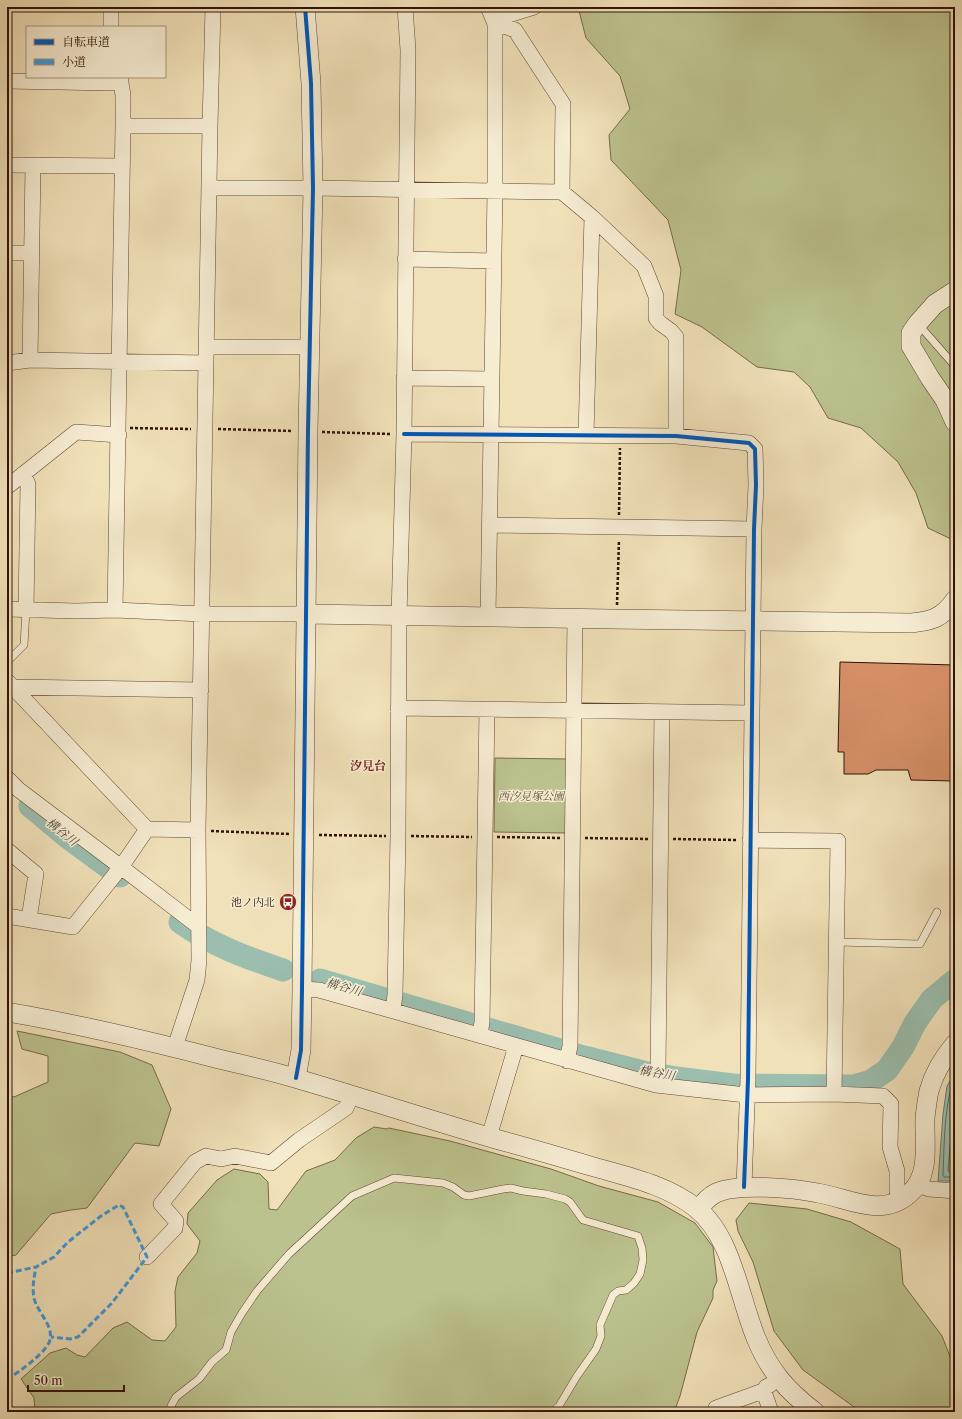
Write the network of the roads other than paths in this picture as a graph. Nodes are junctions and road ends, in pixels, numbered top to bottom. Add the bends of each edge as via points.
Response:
1 (111, 7) edge
2 (213, 7) edge
3 (305, 7) edge
4 (405, 7) edge
5 (488, 7) edge
6 (534, 7) edge
7 (495, 24) junction
8 (111, 26) edge
9 (121, 79) edge
10 (7, 81) edge
11 (123, 126) junction
12 (210, 126) junction
13 (7, 165) edge
14 (33, 166) junction
15 (122, 166) junction
16 (209, 188) junction
17 (313, 188) junction
18 (406, 191) junction
19 (495, 192) junction
20 (562, 192) junction
21 (592, 217) junction
22 (7, 253) edge
23 (31, 253) junction
24 (405, 259) junction
25 (494, 261) junction
26 (955, 291) edge
27 (918, 323) junction
28 (207, 347) junction
29 (309, 347) junction
30 (30, 360) junction
31 (118, 362) junction
32 (7, 363) edge
33 (206, 363) junction
34 (955, 366) edge
35 (404, 378) junction
36 (492, 379) junction
37 (955, 422) edge
38 (119, 431) junction
39 (404, 434) junction
40 (491, 434) junction
41 (586, 435) junction
42 (676, 436) junction
43 (23, 474) junction
44 (7, 487) edge
45 (490, 525) junction
46 (754, 529) junction
47 (955, 600) edge
48 (7, 609) edge
49 (26, 610) junction
50 (115, 610) junction
51 (202, 614) junction
52 (306, 614) junction
53 (399, 616) junction
54 (488, 616) junction
55 (575, 618) junction
56 (754, 620) junction
57 (7, 662) edge
58 (10, 684) edge
59 (201, 690) junction
60 (398, 708) junction
61 (487, 709) junction
62 (574, 710) junction
63 (662, 712) junction
64 (752, 713) junction
65 (7, 778) edge
66 (147, 829) junction
67 (198, 830) junction
68 (750, 840) junction
69 (7, 850) edge
70 (118, 871) junction
71 (937, 912) dead end
72 (7, 916) edge
73 (29, 919) junction
74 (199, 932) junction
75 (836, 942) junction
76 (302, 989) junction
77 (394, 1004) junction
78 (7, 1012) edge
79 (481, 1030) junction
80 (955, 1044) edge
81 (516, 1046) junction
82 (175, 1048) junction
83 (568, 1054) junction
84 (296, 1078) junction
85 (657, 1078) junction
86 (747, 1088) junction
87 (834, 1088) junction
88 (352, 1095) junction
89 (489, 1137) junction
90 (918, 1185) junction
91 (744, 1187) junction
92 (955, 1191) edge
93 (903, 1199) junction
94 (698, 1210) junction
95 (147, 1257) dead end
96 (779, 1379) junction
97 (764, 1392) junction
98 (169, 1412) edge
99 (552, 1412) edge
100 (716, 1412) edge
101 (771, 1412) edge
102 (815, 1412) edge

1 - 8 street
2 - 12 street
3 - 17 street via 311,83
4 - 18 street via 408,50
5 - 7 street
6 - 7 street via 502,17
7 - 19 street
7 - 20 street via 516,30 563,104
9 - 10 street via 110,83
9 - 11 street
11 - 12 street
11 - 15 street
12 - 16 street
13 - 14 street
14 - 15 street
14 - 23 street
15 - 31 street
16 - 17 street
16 - 28 street
17 - 18 street
17 - 29 street
18 - 19 street
18 - 24 street
19 - 20 street
19 - 25 street
20 - 21 street
21 - 41 street
21 - 42 street via 644,266 656,296 656,318 676,337
22 - 23 street
23 - 30 street
24 - 25 street
24 - 35 street
25 - 36 street
26 - 27 street via 935,304
27 - 34 lane
27 - 37 street via 911,334 911,346 945,400
28 - 29 street
28 - 33 street
29 - 52 street
30 - 31 street
30 - 32 street
31 - 33 street
31 - 38 street
33 - 51 street
35 - 36 street
35 - 39 street
36 - 40 street
38 - 43 street via 76,432
38 - 50 street
39 - 40 street
39 - 53 street
40 - 41 street
40 - 45 street
41 - 42 street
42 - 46 street via 749,443 755,449
43 - 44 street
43 - 49 street via 28,484
45 - 46 street
45 - 54 street
46 - 56 street
47 - 56 street via 943,614 927,622
48 - 49 street
49 - 50 street
49 - 57 lane via 24,645
50 - 51 street
51 - 52 street
51 - 59 street
52 - 53 street
52 - 76 street
53 - 54 street
53 - 60 street
54 - 55 street
55 - 56 street
55 - 62 street
56 - 64 street
58 - 59 street
58 - 66 street
59 - 67 street
60 - 61 street
60 - 77 street
61 - 62 street
61 - 79 street
62 - 63 street
62 - 83 street
63 - 64 street
63 - 85 street
64 - 68 street
65 - 70 street
66 - 67 street
66 - 70 street
67 - 74 street
68 - 75 street via 838,840
68 - 86 street
69 - 73 street via 36,874
70 - 73 street via 73,927
70 - 74 street via 194,923
71 - 75 lane via 920,944
72 - 73 street
74 - 82 street via 197,980
75 - 87 street
76 - 77 street
76 - 84 street via 301,1050
77 - 79 street
78 - 82 street via 64,1022
79 - 81 street
80 - 90 street via 938,1066 929,1091 925,1117 923,1170
81 - 83 street
81 - 89 street
82 - 84 street
83 - 85 street
84 - 88 street
85 - 86 street
86 - 87 street
86 - 91 street
87 - 93 street via 884,1096 891,1104 890,1147 897,1171 897,1191
88 - 89 street
88 - 95 street via 346,1108 271,1163 235,1156 221,1159 206,1156 195,1162 161,1204 176,1221 175,1228
89 - 94 street via 630,1177 663,1189
90 - 92 street via 929,1189
90 - 93 street
91 - 93 street via 818,1193 878,1206 887,1206
91 - 94 street via 727,1189 715,1194
94 - 96 street via 713,1226 724,1245 756,1338
96 - 97 street via 766,1387
96 - 102 street
97 - 100 street via 716,1408
97 - 101 street
98 - 99 lane via 176,1397 199,1379 212,1362 226,1350 231,1332 242,1313 289,1254 352,1196 394,1178 443,1183 468,1196 503,1188 546,1194 570,1202 583,1220 638,1236 643,1260 640,1274 626,1290 613,1295 600,1324 601,1336 596,1349 576,1376 559,1406

